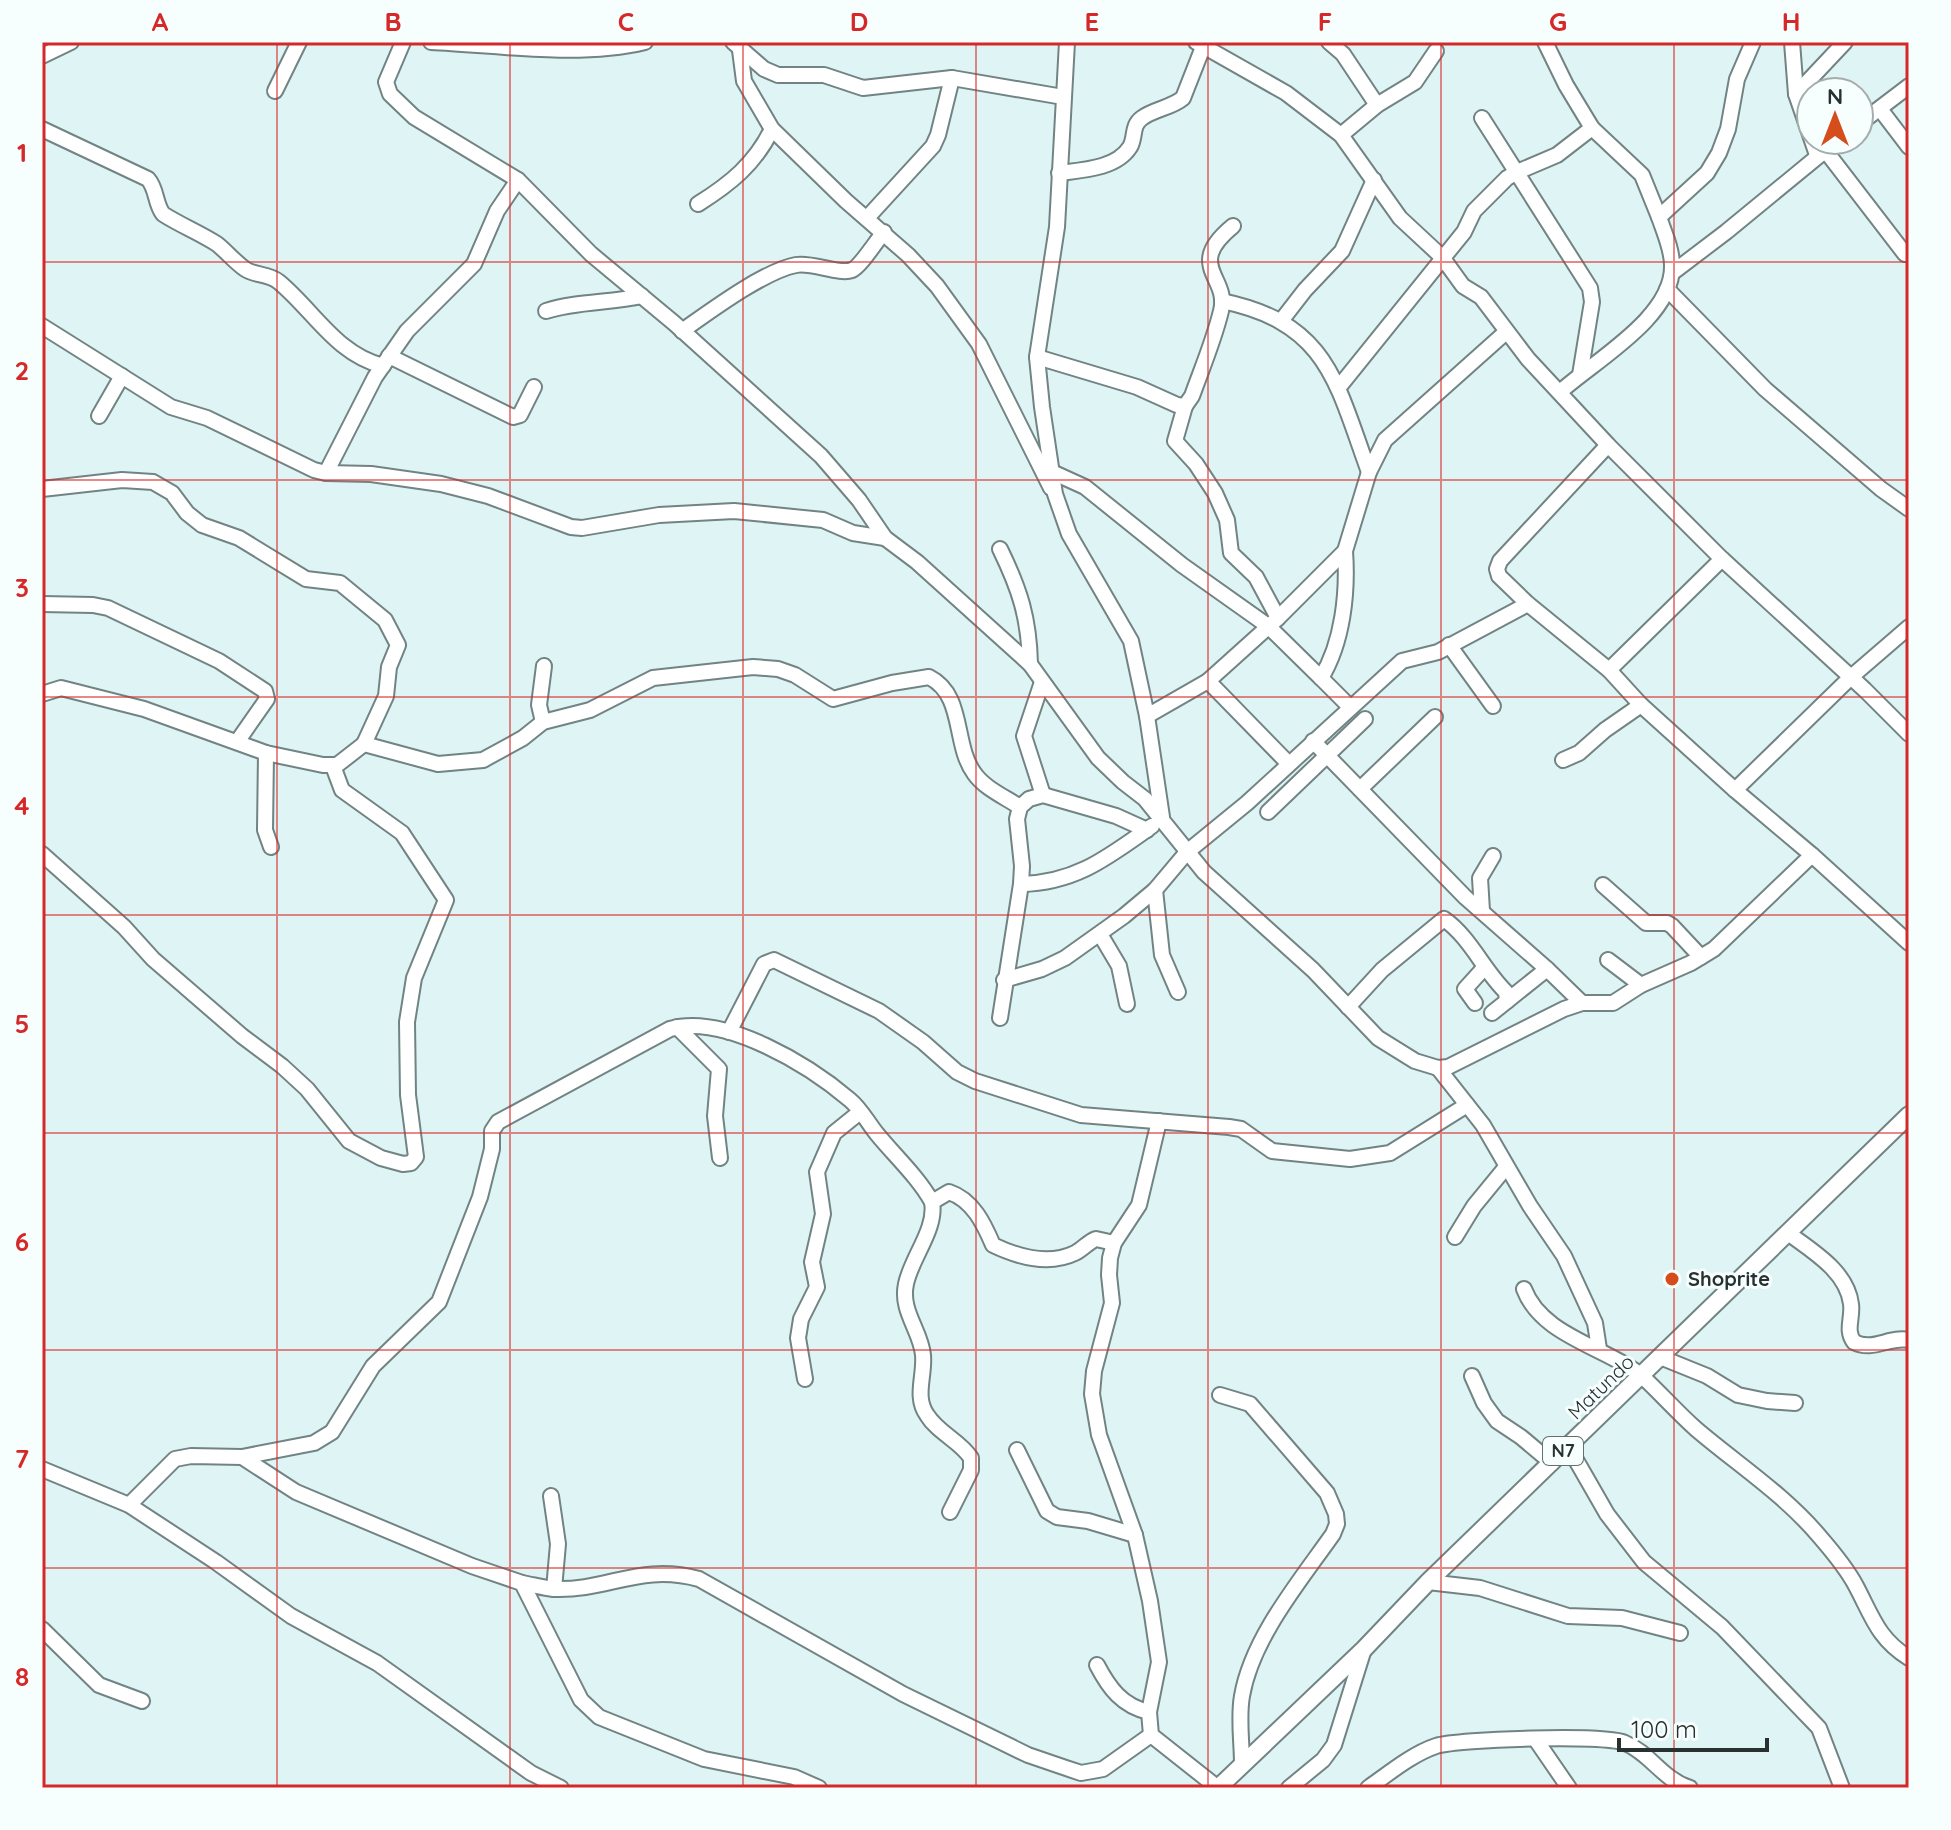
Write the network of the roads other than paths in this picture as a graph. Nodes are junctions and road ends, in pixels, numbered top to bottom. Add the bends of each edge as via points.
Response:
1 (71, 42) edge
2 (299, 42) edge
3 (403, 42) edge
4 (431, 42) edge
5 (645, 42) edge
6 (1067, 42) edge
7 (1329, 42) edge
8 (1545, 42) edge
9 (1753, 42) edge
10 (1792, 42) edge
11 (1845, 42) edge
12 (1199, 45) edge
13 (737, 46) edge
14 (1436, 51) dead end
15 (42, 56) edge
16 (1813, 76) edge
17 (952, 78) junction
18 (1795, 81) edge
19 (1909, 86) edge
20 (275, 91) dead end
21 (1063, 97) junction
22 (1377, 105) junction
23 (1880, 109) junction
24 (1875, 113) edge
25 (1482, 118) dead end
26 (1592, 128) junction
27 (42, 129) edge
28 (772, 129) junction
29 (1341, 135) junction
30 (1909, 147) edge
31 (1817, 156) edge
32 (1823, 156) edge
33 (1517, 172) junction
34 (1059, 173) junction
35 (518, 180) junction
36 (1374, 180) junction
37 (698, 204) dead end
38 (1659, 217) junction
39 (867, 218) junction
40 (1233, 226) dead end
41 (884, 232) junction
42 (1905, 254) dead end
43 (1442, 257) junction
44 (1672, 273) junction
45 (1667, 289) junction
46 (642, 296) junction
47 (1222, 301) junction
48 (546, 311) dead end
49 (1281, 321) junction
50 (42, 326) edge
51 (682, 331) junction
52 (1506, 332) junction
53 (1037, 357) junction
54 (386, 361) junction
55 (1580, 375) junction
56 (122, 376) junction
57 (534, 387) dead end
58 (1339, 387) junction
59 (1560, 392) junction
60 (1185, 406) junction
61 (99, 416) dead end
62 (1608, 445) junction
63 (1052, 472) junction
64 (1369, 472) junction
65 (326, 473) junction
66 (42, 489) edge
67 (1055, 494) junction
68 (1909, 509) edge
69 (885, 538) junction
70 (1000, 549) dead end
71 (1345, 551) junction
72 (1722, 559) junction
73 (42, 604) edge
74 (1528, 604) junction
75 (1273, 622) junction
76 (1909, 627) edge
77 (1449, 645) junction
78 (1030, 664) junction
79 (544, 666) dead end
80 (1609, 670) junction
81 (1851, 677) junction
82 (1321, 678) junction
83 (1208, 681) junction
84 (1042, 682) junction
85 (42, 694) edge
86 (1641, 705) junction
87 (1493, 706) dead end
88 (1350, 707) junction
89 (1147, 716) junction
90 (1435, 717) dead end
91 (1365, 719) dead end
92 (543, 722) junction
93 (1909, 734) edge
94 (1313, 741) junction
95 (237, 742) junction
96 (364, 744) junction
97 (266, 753) junction
98 (1326, 755) junction
99 (1563, 760) dead end
100 (1288, 763) junction
101 (333, 766) junction
102 (1360, 789) junction
103 (1735, 790) junction
104 (1043, 795) junction
105 (1020, 807) junction
106 (1268, 812) dead end
107 (1162, 819) junction
108 (1147, 830) junction
109 (271, 847) dead end
110 (1187, 852) junction
111 (42, 854) edge
112 (1812, 855) junction
113 (1493, 856) dead end
114 (1021, 884) junction
115 (1603, 885) dead end
116 (1155, 890) junction
117 (1482, 911) junction
118 (1100, 934) junction
119 (1909, 943) edge
120 (1701, 957) junction
121 (1608, 960) dead end
122 (1484, 968) junction
123 (1547, 969) junction
124 (1004, 980) junction
125 (1641, 985) junction
126 (1178, 992) dead end
127 (1507, 1001) junction
128 (1475, 1003) dead end
129 (1582, 1003) junction
130 (1127, 1004) dead end
131 (1348, 1007) junction
132 (1492, 1013) dead end
133 (1000, 1018) dead end
134 (677, 1027) junction
135 (729, 1032) junction
136 (1438, 1068) junction
137 (1467, 1105) junction
138 (860, 1112) junction
139 (1909, 1115) edge
140 (1159, 1121) junction
141 (720, 1158) dead end
142 (1506, 1167) junction
143 (932, 1202) junction
144 (1788, 1233) junction
145 (1455, 1237) dead end
146 (1114, 1243) junction
147 (1524, 1289) dead end
148 (1909, 1340) edge
149 (1599, 1349) junction
150 (1660, 1357) junction
151 (1472, 1376) dead end
152 (1641, 1376) junction
153 (805, 1379) dead end
154 (1220, 1395) dead end
155 (1795, 1403) dead end
156 (1568, 1446) junction
157 (1017, 1450) dead end
158 (242, 1457) junction
159 (1552, 1463) junction
160 (42, 1469) edge
161 (551, 1496) dead end
162 (129, 1505) junction
163 (950, 1512) dead end
164 (1135, 1535) junction
165 (1428, 1582) junction
166 (522, 1583) junction
167 (554, 1589) junction
168 (42, 1629) edge
169 (1680, 1633) dead end
170 (1364, 1649) junction
171 (1909, 1658) edge
172 (1097, 1665) dead end
173 (142, 1701) dead end
174 (1149, 1712) junction
175 (1151, 1735) junction
176 (1536, 1740) junction
177 (1242, 1764) junction
178 (561, 1788) edge
179 (819, 1788) edge
180 (1218, 1788) edge
181 (1289, 1788) edge
182 (1368, 1788) edge
183 (1569, 1788) edge
184 (1690, 1788) edge
185 (1842, 1788) edge

1 - 15 street
2 - 20 street
3 - 35 street via 386,82 390,94 414,117
4 - 5 street via 561,49
6 - 21 street
7 - 22 street
8 - 26 street
9 - 38 street via 1737,79 1719,153 1707,173
10 - 18 street
11 - 16 street
12 - 29 street via 1286,93
12 - 34 street via 1183,98 1141,119 1123,154 1100,167
13 - 17 street via 772,74 824,75 863,88
13 - 28 street via 744,81
14 - 22 street via 1415,82
17 - 21 street
17 - 39 street via 933,146
19 - 23 street
21 - 34 street
22 - 29 street
23 - 24 street
23 - 30 street
25 - 33 street
26 - 33 street via 1557,155
26 - 38 street via 1642,175
27 - 54 street via 148,179 163,214 208,238 246,270 278,281 351,354
28 - 37 street via 739,176
28 - 39 street
29 - 36 street
31 - 44 street
32 - 42 street
33 - 43 street via 1474,211
33 - 55 street via 1590,288
34 - 53 street via 1057,227
35 - 46 street via 568,233
35 - 54 street via 497,211 474,264 423,314
36 - 43 street via 1400,218
36 - 49 street via 1342,251
38 - 44 street
39 - 41 street
40 - 47 street via 1217,241 1211,260
41 - 51 street via 855,268 787,268
41 - 67 street via 937,286 979,344
43 - 52 street
43 - 58 street
44 - 45 street
45 - 55 street via 1647,321
45 - 68 street via 1765,389
46 - 48 street
46 - 51 street
47 - 49 street
47 - 60 street
49 - 58 street via 1315,351
50 - 56 street
51 - 69 street via 821,456
52 - 59 street
52 - 64 street via 1385,440
53 - 60 street
53 - 63 street
54 - 57 street via 513,417 520,415
54 - 65 street
55 - 59 street
56 - 61 street
56 - 65 street via 171,407
58 - 64 street
59 - 62 street
60 - 75 street via 1175,441 1215,493 1227,520 1231,553 1256,577
62 - 72 street
62 - 74 street via 1498,565 1499,576
63 - 67 street
63 - 75 street via 1085,487 1182,565
64 - 71 street
65 - 69 street via 441,484 571,527 734,511 823,520 853,533
66 - 96 street via 153,482 172,493 202,525 239,538 306,579 340,583 385,620 398,645 386,696
67 - 89 street via 1069,534 1131,641
69 - 78 street
70 - 78 street via 1025,607
71 - 75 street
71 - 82 street via 1346,594
72 - 80 street
72 - 81 street
73 - 95 street via 108,608 219,661 265,691 267,699
74 - 77 street
74 - 80 street
75 - 82 street
75 - 83 street
76 - 81 street
77 - 87 street
77 - 88 street via 1402,661
78 - 84 street
79 - 92 street via 539,705
80 - 86 street
81 - 93 street
81 - 103 street
82 - 88 street
83 - 89 street
83 - 100 street
84 - 104 street via 1024,736
84 - 107 street via 1098,758
85 - 95 street via 61,688 144,709
86 - 99 street
86 - 103 street
88 - 94 street
89 - 107 street
90 - 102 street
91 - 98 street
92 - 96 street via 483,760 454,765
92 - 105 street via 590,710 653,678 778,669 833,699 929,677 951,700 975,774
94 - 98 street
94 - 100 street
95 - 97 street
96 - 101 street
97 - 101 street
97 - 109 street via 265,830
98 - 102 street
98 - 106 street
100 - 110 street
101 - 111 street via 342,790 402,833 446,900 414,978 409,1006 407,1088 416,1157 411,1163 381,1158 349,1141 291,1074 153,959
102 - 117 street
103 - 112 street
104 - 105 street
104 - 108 street
105 - 114 street via 1016,826
107 - 108 street
107 - 110 street
108 - 114 street via 1074,874 1050,883
110 - 116 street
110 - 131 street
112 - 119 street
112 - 120 street
113 - 117 street via 1480,878
114 - 124 street
115 - 120 street via 1646,923 1672,926
116 - 118 street
116 - 126 street via 1162,955
117 - 123 street
118 - 124 street via 1056,963
118 - 130 street via 1119,966
120 - 125 street
121 - 125 street
122 - 127 street via 1506,992
122 - 128 street via 1465,989
122 - 131 street via 1444,919 1382,970
123 - 127 street
123 - 129 street
124 - 133 street
125 - 129 street via 1613,1003
127 - 132 street
129 - 136 street via 1457,1064
131 - 136 street via 1396,1051
134 - 135 street
134 - 141 street via 719,1069 715,1116
134 - 158 street via 498,1122 480,1197 437,1306 373,1366 325,1439
135 - 138 street via 779,1053
135 - 140 street via 764,964 774,960 879,1011 965,1077 1070,1113
136 - 137 street
137 - 140 street via 1390,1153 1350,1159 1272,1151 1241,1129
137 - 142 street
138 - 143 street
138 - 153 street via 834,1133 817,1172 823,1214 812,1262 817,1287 798,1338
139 - 144 main road, Matundo / N7
140 - 146 street via 1139,1205
142 - 145 street
142 - 149 street via 1564,1256 1595,1323
143 - 146 street via 949,1192 958,1196 985,1222 993,1245 1021,1256 1051,1259 1096,1239
143 - 163 street via 932,1217 905,1294 924,1357 920,1403 933,1425 971,1458 971,1470
144 - 148 street via 1832,1268 1845,1287 1854,1342 1867,1347
144 - 150 main road, Matundo / N7
146 - 164 street via 1111,1312 1092,1394 1099,1435
147 - 149 street via 1553,1323
149 - 152 street
150 - 152 main road, Matundo / N7
150 - 155 street via 1738,1395
151 - 159 street via 1497,1421
152 - 156 main road, Matundo / N7
152 - 171 street via 1819,1535 1856,1585 1875,1625
154 - 177 street via 1246,1401 1274,1430 1327,1493 1337,1524 1270,1623 1245,1682
156 - 159 main road, Matundo / N7
156 - 185 street via 1607,1514 1644,1562 1722,1627 1819,1728
157 - 164 street via 1047,1511
158 - 162 street via 175,1459
158 - 166 street via 296,1492
159 - 165 main road, Matundo / N7
160 - 162 street
161 - 167 street via 558,1544
162 - 178 street via 291,1616 377,1663 531,1773
164 - 174 street via 1159,1653
165 - 169 street via 1480,1588 1568,1616 1622,1618
165 - 170 main road, Matundo / N7
166 - 167 street
166 - 179 street via 581,1700 599,1717 704,1759 794,1777
167 - 175 street via 652,1573 699,1579 903,1694 1028,1755 1081,1773 1103,1769
168 - 173 street via 99,1685
170 - 177 main road, Matundo / N7
170 - 181 street via 1334,1745
172 - 174 street via 1111,1690
174 - 175 street
175 - 180 street
176 - 182 street via 1438,1745
176 - 183 street
176 - 184 street via 1623,1741
177 - 180 main road, Matundo / N7

